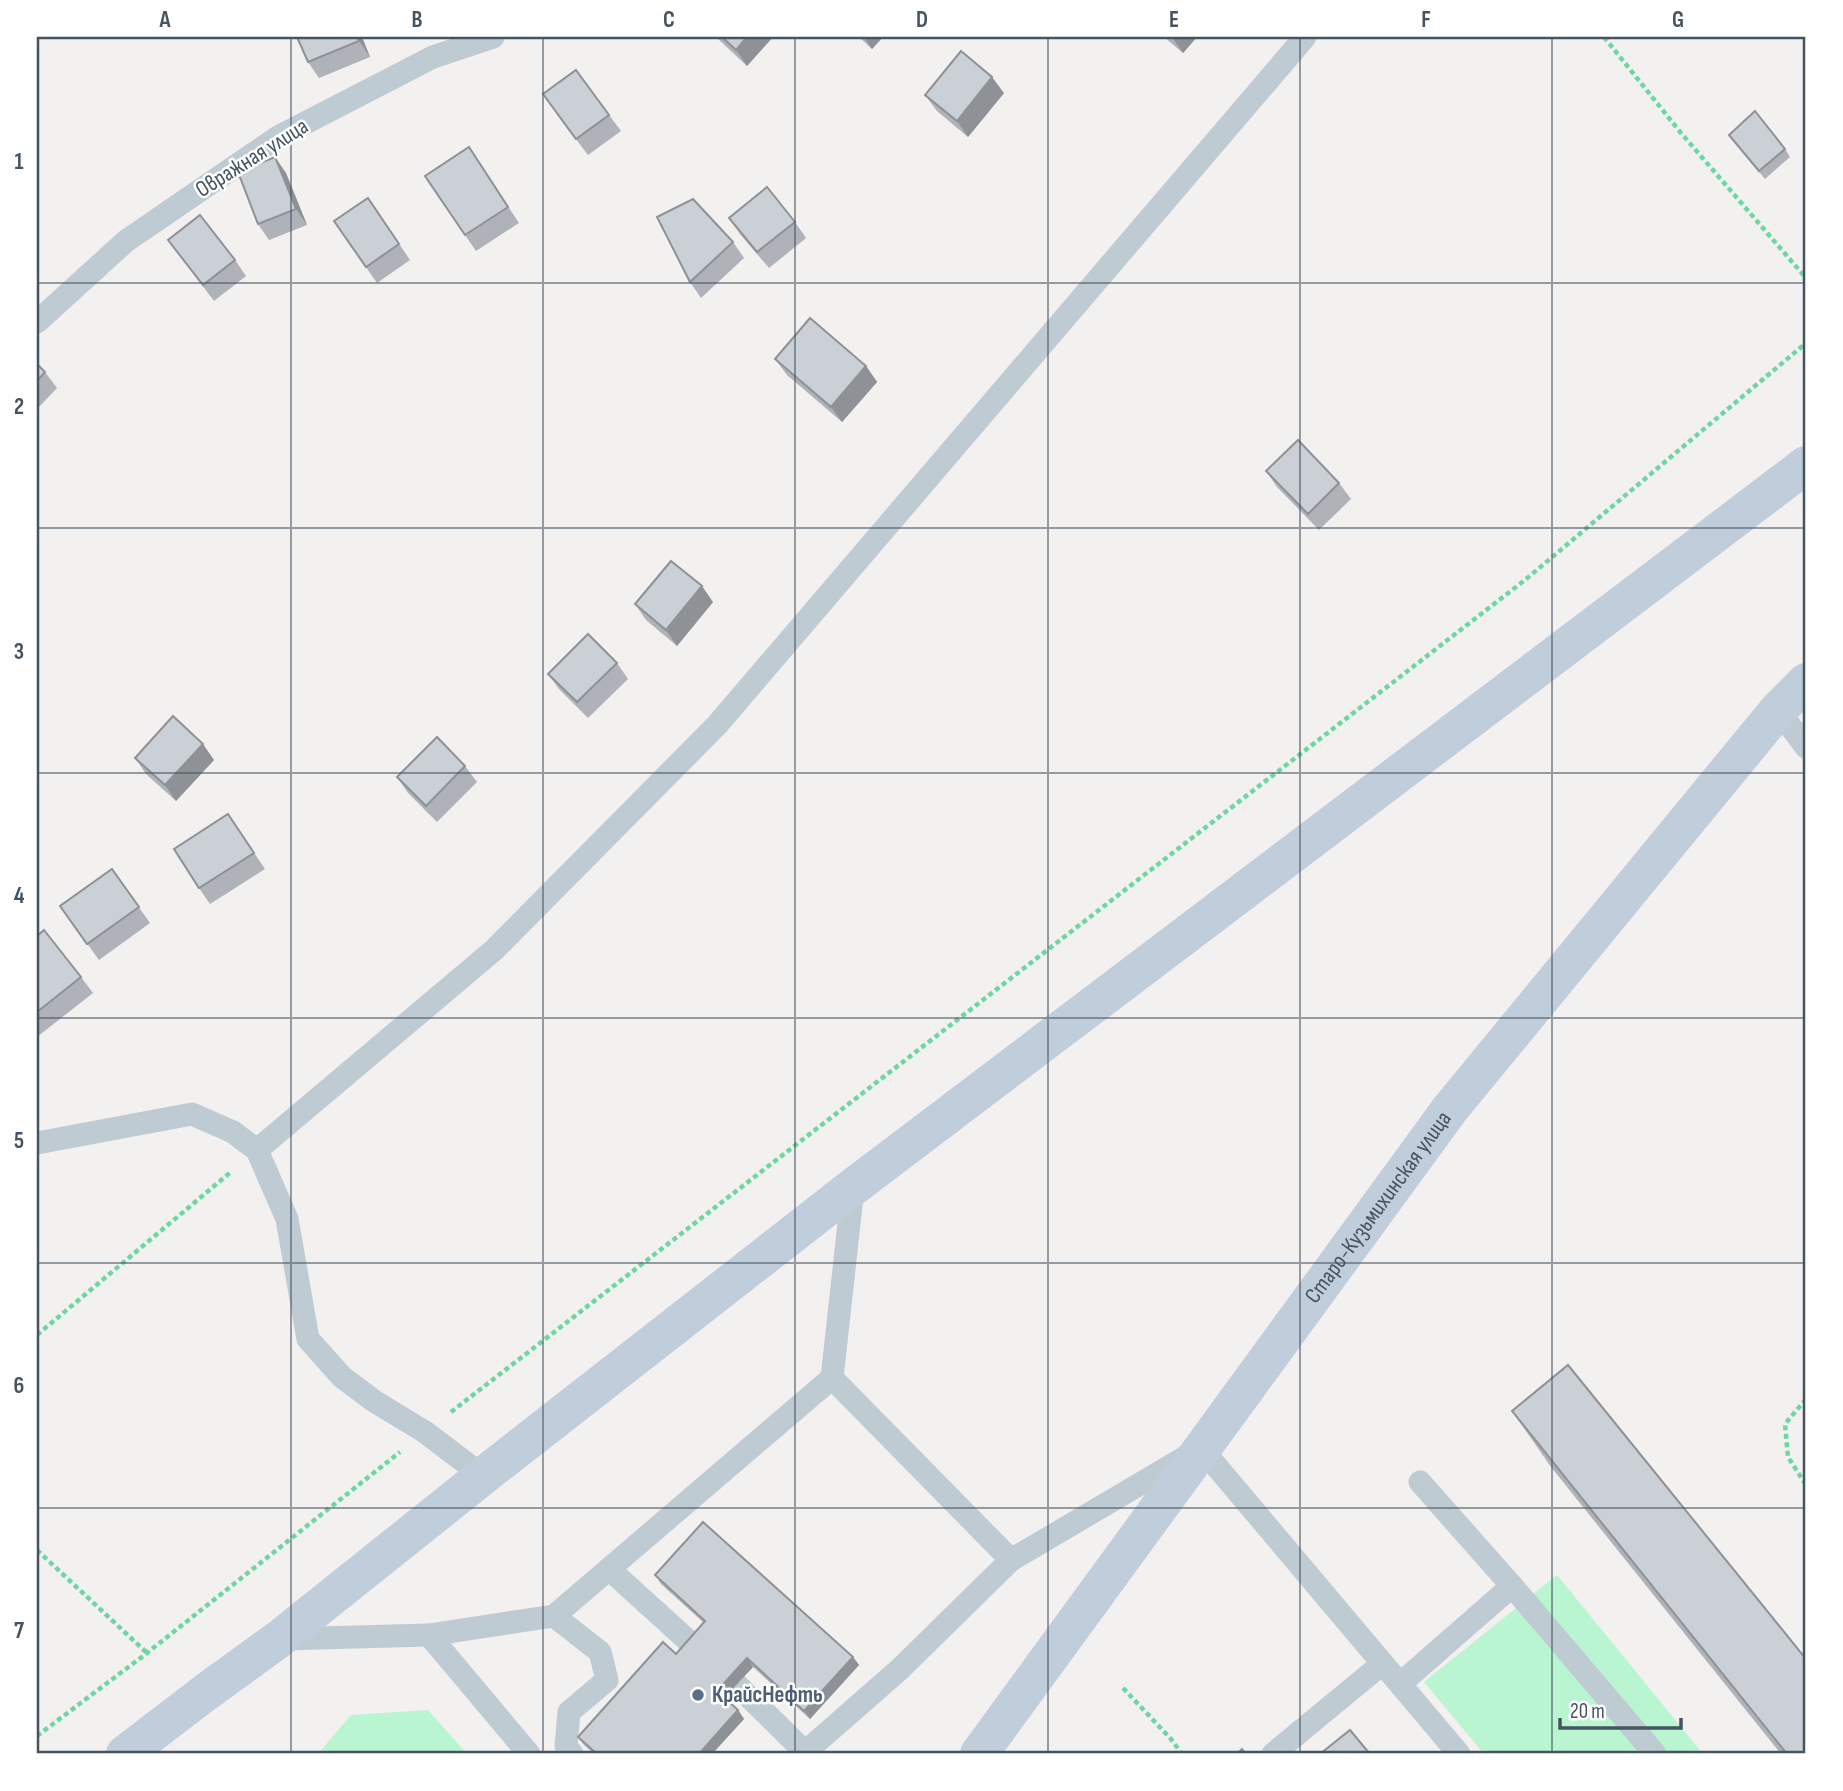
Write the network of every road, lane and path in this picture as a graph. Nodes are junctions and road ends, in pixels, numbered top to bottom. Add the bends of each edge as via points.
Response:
1 (493, 37) edge
2 (1305, 37) edge
3 (1604, 37) edge
4 (1806, 278) edge
5 (37, 322) edge
6 (1806, 342) edge
7 (1806, 465) edge
8 (1806, 682) edge
9 (1778, 710) junction
10 (1806, 747) edge
11 (37, 1143) edge
12 (257, 1150) junction
13 (853, 1187) junction
14 (37, 1335) edge
15 (832, 1378) junction
16 (1806, 1399) edge
17 (425, 1432) junction
18 (1202, 1448) junction
19 (483, 1476) junction
20 (1420, 1482) dead end
21 (1806, 1486) edge
22 (37, 1550) edge
23 (1011, 1560) junction
24 (609, 1569) junction
25 (1512, 1586) junction
26 (555, 1616) junction
27 (429, 1635) junction
28 (279, 1639) junction
29 (695, 1647) edge
30 (146, 1653) junction
31 (1382, 1664) junction
32 (736, 1684) edge
33 (1400, 1684) junction
34 (1122, 1688) dead end
35 (37, 1736) edge
36 (125, 1754) edge
37 (529, 1754) edge
38 (572, 1754) edge
39 (804, 1754) edge
40 (979, 1754) edge
41 (1182, 1754) edge
42 (1273, 1754) edge
43 (1459, 1754) edge
44 (1655, 1754) edge

1 - 5 lane, Овражная улица via 433,57 278,137 126,241
2 - 12 lane via 717,725 494,950
3 - 4 path
6 - 17 path via 1525,580
7 - 13 main road
8 - 9 main road, Старо-Кузьмихинская улица
9 - 10 lane
9 - 18 main road, Старо-Кузьмихинская улица via 1450,1110
11 - 12 lane via 192,1114 233,1132
12 - 14 path
12 - 17 lane via 286,1219 308,1339 342,1377
13 - 15 lane
13 - 19 main road
15 - 23 lane
15 - 24 lane
16 - 21 path via 1785,1424 1788,1457
17 - 19 lane
17 - 30 path
18 - 23 lane
18 - 31 lane
18 - 40 main road, Старо-Кузьмихинская улица
19 - 28 main road
20 - 25 lane
22 - 30 path
23 - 39 lane via 900,1669
24 - 26 lane
24 - 29 lane
25 - 33 lane
25 - 44 lane
26 - 27 lane
26 - 38 lane via 600,1652 607,1680 569,1712 566,1746
27 - 28 lane
27 - 37 lane
28 - 36 main road
30 - 35 path
31 - 33 lane
31 - 42 lane
32 - 39 lane
33 - 43 lane
34 - 41 path

